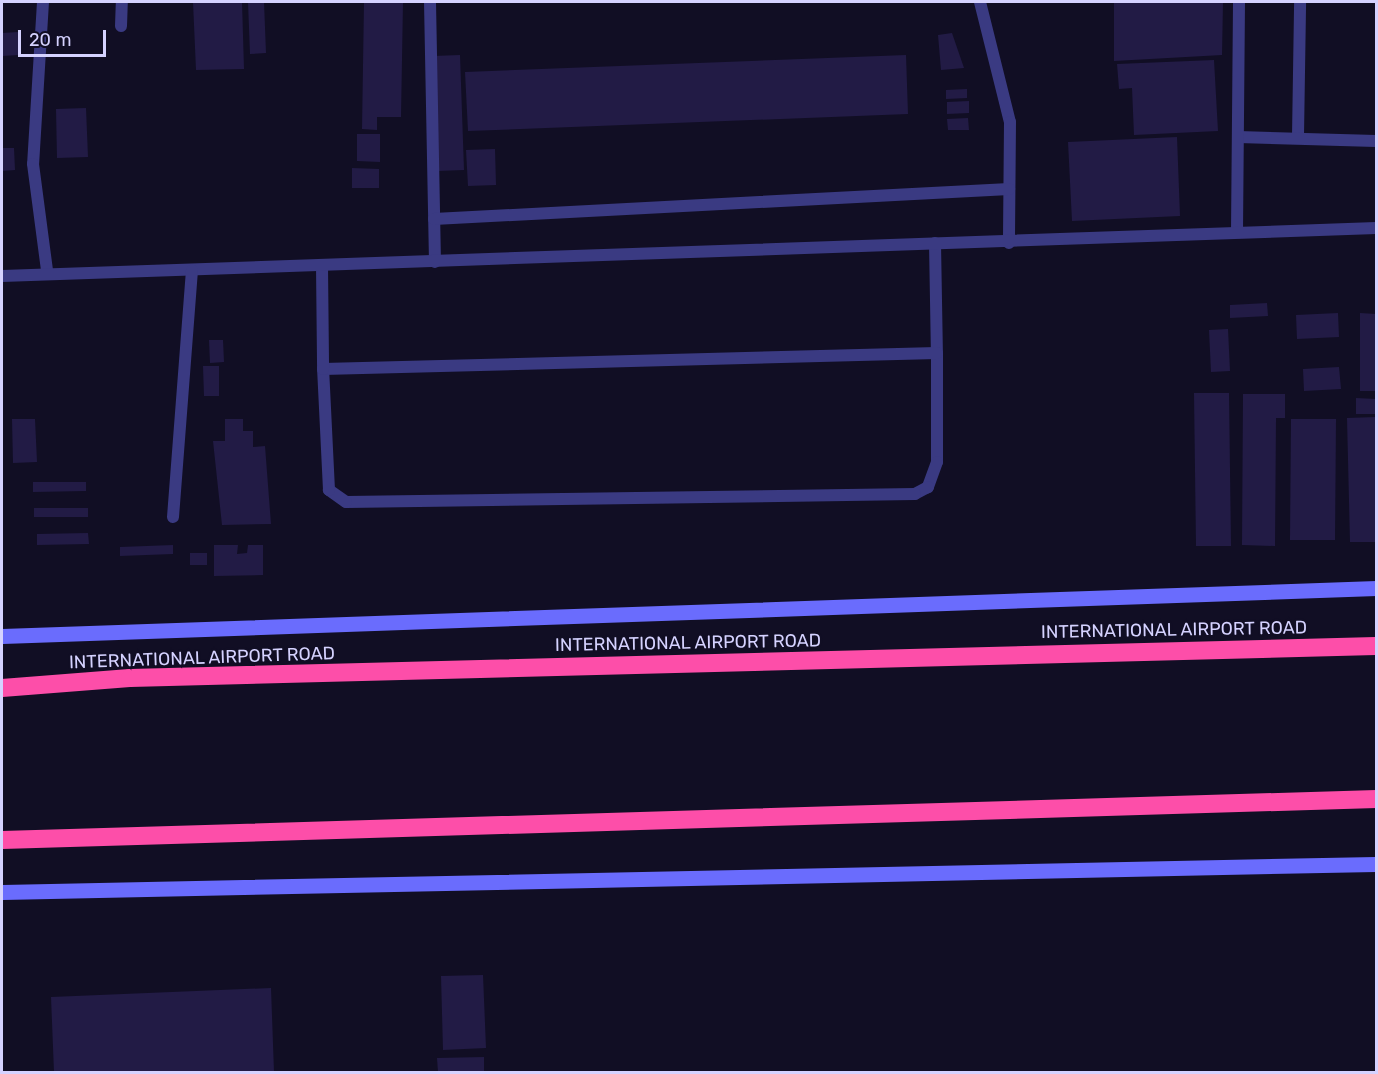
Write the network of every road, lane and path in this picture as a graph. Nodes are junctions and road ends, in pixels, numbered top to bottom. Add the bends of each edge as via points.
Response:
1 (43, 2) edge
2 (122, 2) edge
3 (430, 2) edge
4 (980, 2) edge
5 (1239, 2) edge
6 (1300, 2) edge
7 (121, 26) dead end
8 (1298, 136) junction
9 (1238, 137) junction
10 (1377, 141) edge
11 (1009, 189) junction
12 (434, 219) junction
13 (1377, 228) edge
14 (1237, 232) junction
15 (935, 243) junction
16 (1009, 243) junction
17 (435, 262) junction
18 (322, 266) junction
19 (192, 271) junction
20 (47, 272) junction
21 (2, 276) edge
22 (937, 353) junction
23 (323, 369) junction
24 (173, 517) dead end
25 (1377, 588) edge
26 (2, 636) edge
27 (1377, 646) edge
28 (2, 688) edge
29 (1377, 799) edge
30 (2, 840) edge
31 (1377, 864) edge
32 (2, 892) edge

1 - 20 lane via 33,164
2 - 7 lane
3 - 12 lane
4 - 11 lane via 1010,122
5 - 9 lane
6 - 8 lane
8 - 9 lane
8 - 10 lane
9 - 14 lane
11 - 12 lane
11 - 16 lane
12 - 17 lane
13 - 14 lane
14 - 16 lane
15 - 16 lane
15 - 17 lane
15 - 22 lane
17 - 18 lane
18 - 19 lane
18 - 23 lane
19 - 20 lane
19 - 24 lane
20 - 21 lane
22 - 23 lane
22 - 23 lane via 937,462 928,487 915,494 346,502 329,490
25 - 26 main road, INTERNATIONAL AIRPORT ROAD
27 - 28 highway, INTERNATIONAL AIRPORT ROAD via 130,678
29 - 30 highway via 161,831
31 - 32 main road

